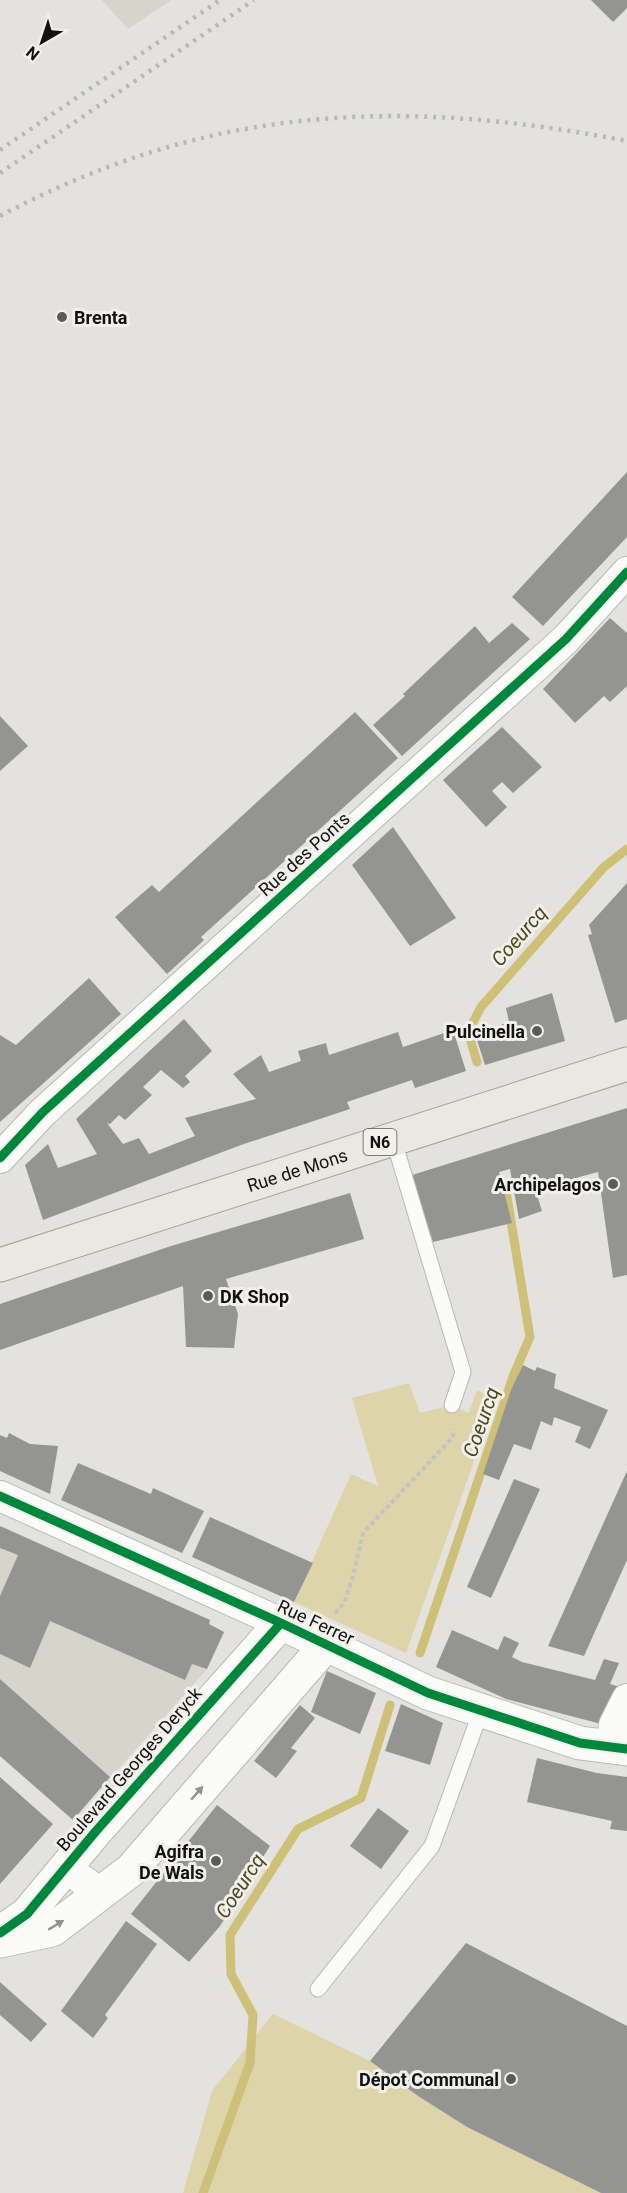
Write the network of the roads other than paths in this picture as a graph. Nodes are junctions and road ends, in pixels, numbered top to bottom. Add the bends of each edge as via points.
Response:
1 (627, 572) edge
2 (627, 1064) edge
3 (393, 1138) junction
4 (0, 1158) edge
5 (0, 1265) edge
6 (452, 1405) road end
7 (0, 1496) edge
8 (281, 1623) junction
9 (320, 1642) junction
10 (627, 1699) edge
11 (481, 1711) junction
12 (619, 1748) edge
13 (65, 1867) junction
14 (100, 1893) junction
15 (0, 1933) edge
16 (0, 1941) edge
17 (318, 1989) dead end

1 - 4 street, Rue des Ponts via 566,639 43,1112
2 - 3 main road, Rue de Mons / N6
3 - 5 main road, Rue de Mons / N6
3 - 6 lane via 463,1372
7 - 8 street, Rue Ferrer
8 - 9 street, Rue Ferrer
8 - 13 street, Boulevard Georges Deryck
9 - 11 street, Rue Ferrer via 428,1693
14 -> 9 street via 131,1870
10 - 12 street via 614,1725
11 - 12 street, Rue Ferrer via 580,1743
11 - 17 lane via 432,1846
13 - 14 street, Boulevard Georges Deryck
13 - 15 street, Boulevard Georges Deryck via 27,1914
16 -> 14 street via 52,1930

